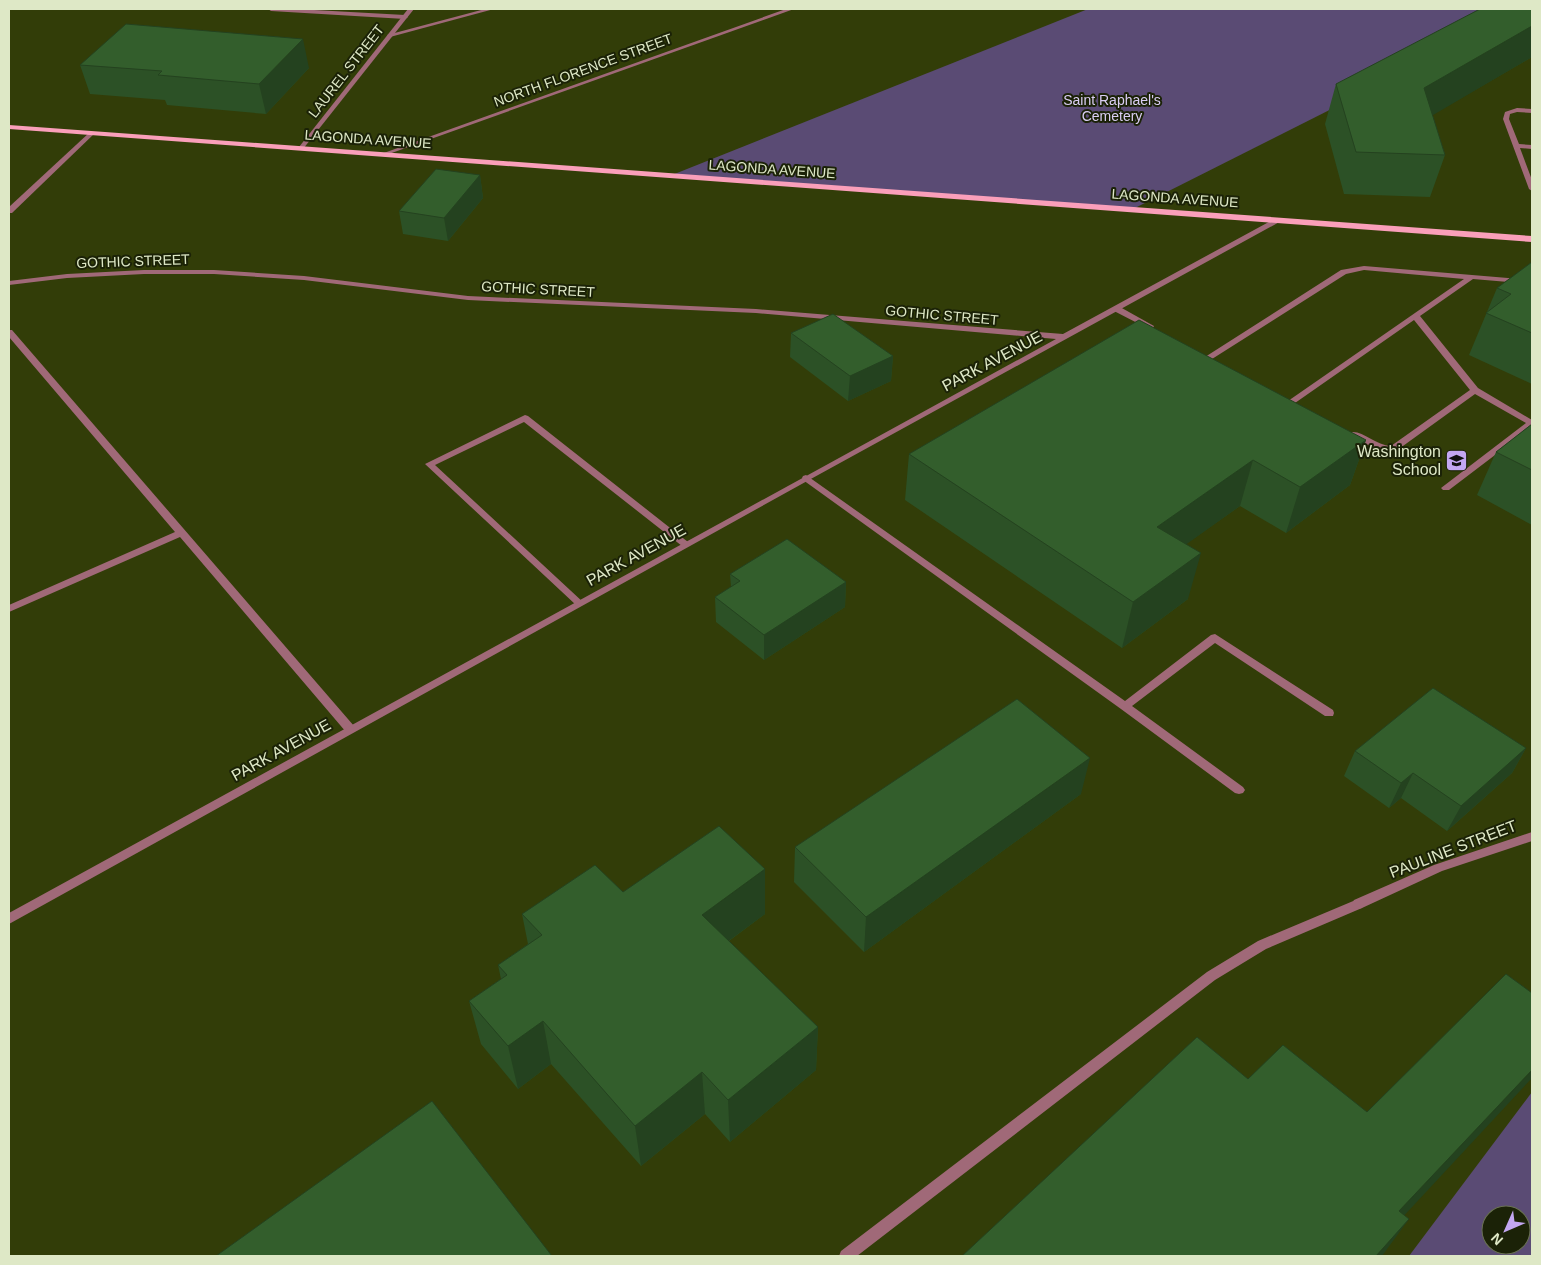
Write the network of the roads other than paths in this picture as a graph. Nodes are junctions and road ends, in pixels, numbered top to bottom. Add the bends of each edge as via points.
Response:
1 (271, 9) edge
2 (411, 9) edge
3 (491, 9) edge
4 (791, 9) edge
5 (404, 17) junction
6 (390, 35) junction
7 (1532, 111) edge
8 (9, 128) edge
9 (92, 133) junction
10 (1516, 146) junction
11 (1532, 147) edge
12 (301, 148) junction
13 (384, 154) junction
14 (1532, 187) edge
15 (9, 211) edge
16 (1279, 220) junction
17 (1532, 239) edge
18 (1471, 277) junction
19 (1532, 282) edge
20 (9, 283) edge
21 (1117, 309) junction
22 (1415, 316) junction
23 (1159, 331) edge
24 (9, 332) edge
25 (1066, 337) junction
26 (1217, 362) edge
27 (1475, 390) junction
28 (1301, 406) edge
29 (1532, 423) edge
30 (1345, 429) edge
31 (806, 478) junction
32 (1446, 488) dead end
33 (181, 533) junction
34 (685, 544) junction
35 (579, 603) junction
36 (9, 608) edge
37 (1125, 706) junction
38 (1329, 713) dead end
39 (350, 730) junction
40 (1239, 790) dead end
41 (1532, 836) edge
42 (9, 918) edge
43 (846, 1256) edge

1 - 5 street
2 - 5 street, LAUREL STREET
3 - 6 street
4 - 13 street, NORTH FLORENCE STREET
5 - 6 street, LAUREL STREET
6 - 12 street, LAUREL STREET
7 - 10 street via 1507,113 1506,119
8 - 9 main road, LAGONDA AVENUE
9 - 12 main road, LAGONDA AVENUE
9 - 15 street
10 - 11 street
10 - 14 street
12 - 13 main road, LAGONDA AVENUE
13 - 16 main road, LAGONDA AVENUE
16 - 17 main road, LAGONDA AVENUE
16 - 21 street, PARK AVENUE
18 - 19 street
18 - 22 street
18 - 26 street via 1364,268 1344,272 1204,355
20 - 25 street, GOTHIC STREET via 66,276 214,272 304,278 468,298 756,311
21 - 23 street
21 - 25 street, PARK AVENUE
22 - 27 street
22 - 28 street via 1288,399
24 - 33 street
25 - 31 street, PARK AVENUE
27 - 29 street
27 - 30 street via 1393,448 1380,448
29 - 32 street
31 - 34 street, PARK AVENUE
31 - 37 street
33 - 36 street
33 - 39 street
34 - 35 street, PARK AVENUE
34 - 35 street via 525,418 428,464
35 - 39 street, PARK AVENUE
37 - 38 street via 1215,638
37 - 40 street
39 - 42 street, PARK AVENUE
41 - 43 street, PAULINE STREET via 1438,868 1262,945 1211,976

